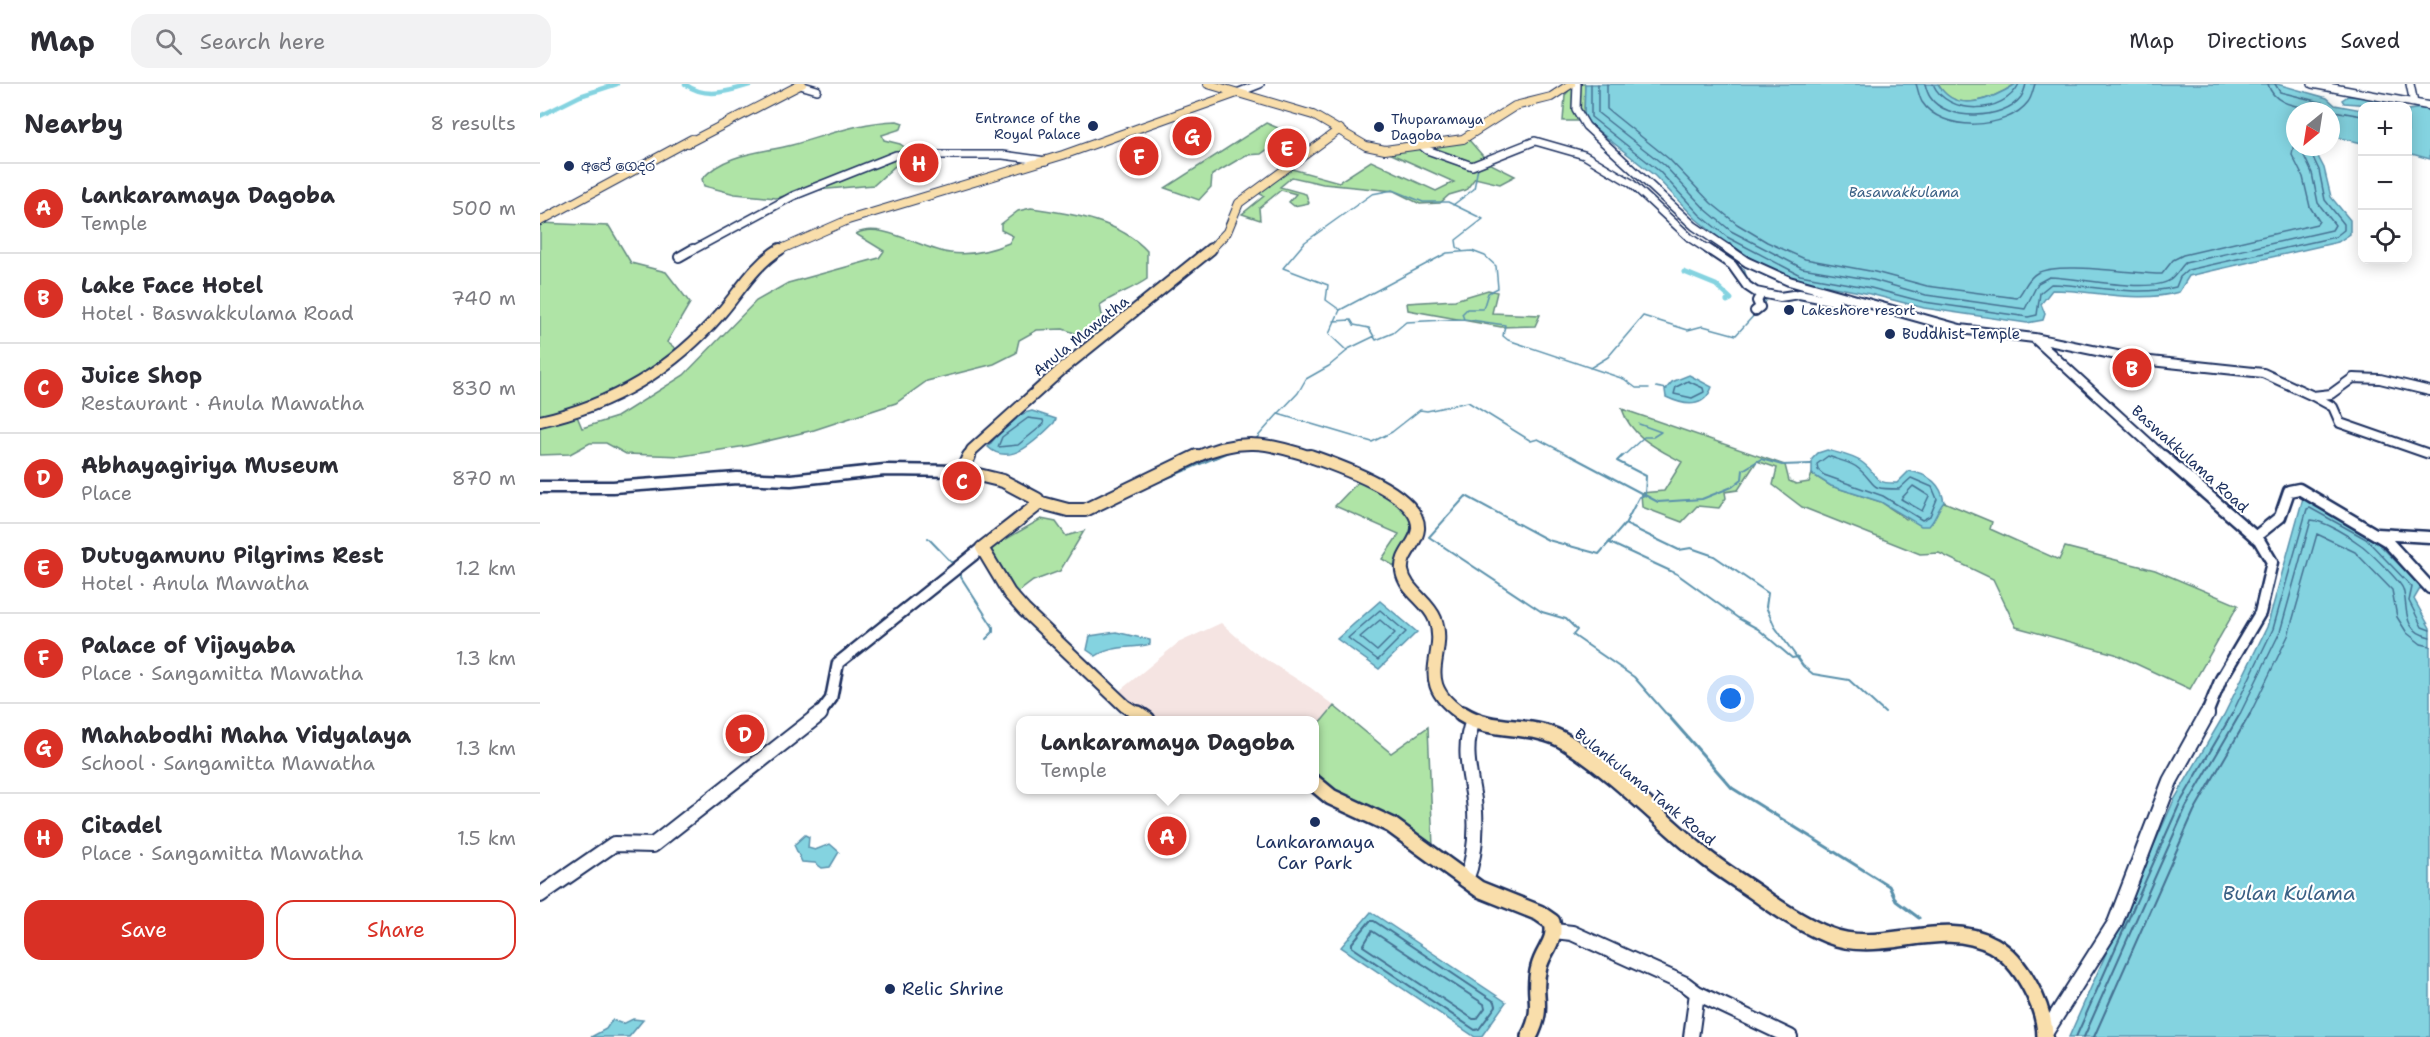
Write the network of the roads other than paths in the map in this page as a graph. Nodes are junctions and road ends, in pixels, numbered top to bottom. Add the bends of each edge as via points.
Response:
1 (801, 84) edge
2 (1208, 84) edge
3 (1260, 84) edge
4 (1571, 84) edge
5 (1577, 84) edge
6 (2312, 84) edge
7 (2410, 84) edge
8 (817, 90) dead end
9 (1237, 93) junction
10 (2414, 103) junction
11 (2430, 106) edge
12 (1340, 129) junction
13 (1421, 145) junction
14 (1046, 161) junction
15 (540, 221) edge
16 (679, 257) dead end
17 (1761, 294) junction
18 (1755, 311) dead end
19 (1949, 326) junction
20 (2034, 338) junction
21 (2430, 390) edge
22 (2313, 396) junction
23 (540, 421) edge
24 (2429, 454) edge
25 (962, 471) junction
26 (540, 486) edge
27 (1038, 502) junction
28 (2376, 534) junction
29 (2255, 537) junction
30 (2430, 537) edge
31 (982, 548) junction
32 (2430, 588) edge
33 (1141, 716) edge
34 (1473, 721) junction
35 (1319, 787) edge
36 (1466, 880) junction
37 (540, 895) edge
38 (1554, 931) junction
39 (1697, 993) junction
40 (2046, 1035) edge
41 (1529, 1037) edge
42 (1691, 1037) edge
43 (1790, 1037) edge

1 - 8 street
1 - 15 main road
2 - 9 main road
3 - 9 street
4 - 13 main road via 1551,97 1515,106 1466,138
5 - 19 street via 1575,102 1580,120 1712,240 1788,281
6 - 10 street
7 - 10 street
9 - 12 main road via 1313,115
9 - 14 main road
10 - 11 street
12 - 13 main road via 1377,149
12 - 25 main road, Anula Mawatha via 1241,200 1234,208 1225,236 1215,246 1003,420 972,450
13 - 17 street via 1472,166 1535,141 1584,155 1631,183 1690,238 1732,266 1747,286
14 - 16 street via 1003,155 889,157 793,196
14 - 23 main road via 890,206 784,246 753,272 712,323 651,376 603,403
17 - 18 street via 1757,301 1760,306
17 - 19 street via 1799,294 1892,317
19 - 20 street
20 - 22 street via 2141,360 2255,372
20 - 29 street, Baswakkulama Road
21 - 22 street via 2353,378 2331,394
22 - 24 street via 2333,407 2340,423
25 - 26 street via 885,470 790,480 736,478 613,487
25 - 27 main road via 1009,483 1033,495
27 - 31 main road
27 - 34 main road, Bulankulama Tank Road via 1085,510 1227,444 1252,443 1324,460 1352,471 1386,490 1413,512 1419,523 1419,532 1402,565 1403,576 1437,623 1432,664 1437,685 1454,709
28 - 29 street via 2299,489 2292,489 2280,518
28 - 30 street
28 - 32 street
29 - 40 street, Baswakkulama Road via 2272,562 2259,614 2170,781 2115,923
31 - 33 main road via 1024,610 1125,706
31 - 37 street via 838,663 833,672 831,702 822,713 653,845 642,847 626,841 614,844
34 - 36 street via 1466,740 1475,812 1472,863
34 - 40 main road, Bulankulama Tank Road via 1493,727 1542,730 1561,739 1703,855 1778,909 1815,930 1853,941 1925,932 1952,933 1994,946 2014,962 2024,977
35 - 36 main road via 1343,805 1395,828
36 - 38 main road via 1493,897 1546,916
38 - 39 street via 1572,933
38 - 41 main road via 1539,966 1539,1014
39 - 42 street
39 - 43 street

